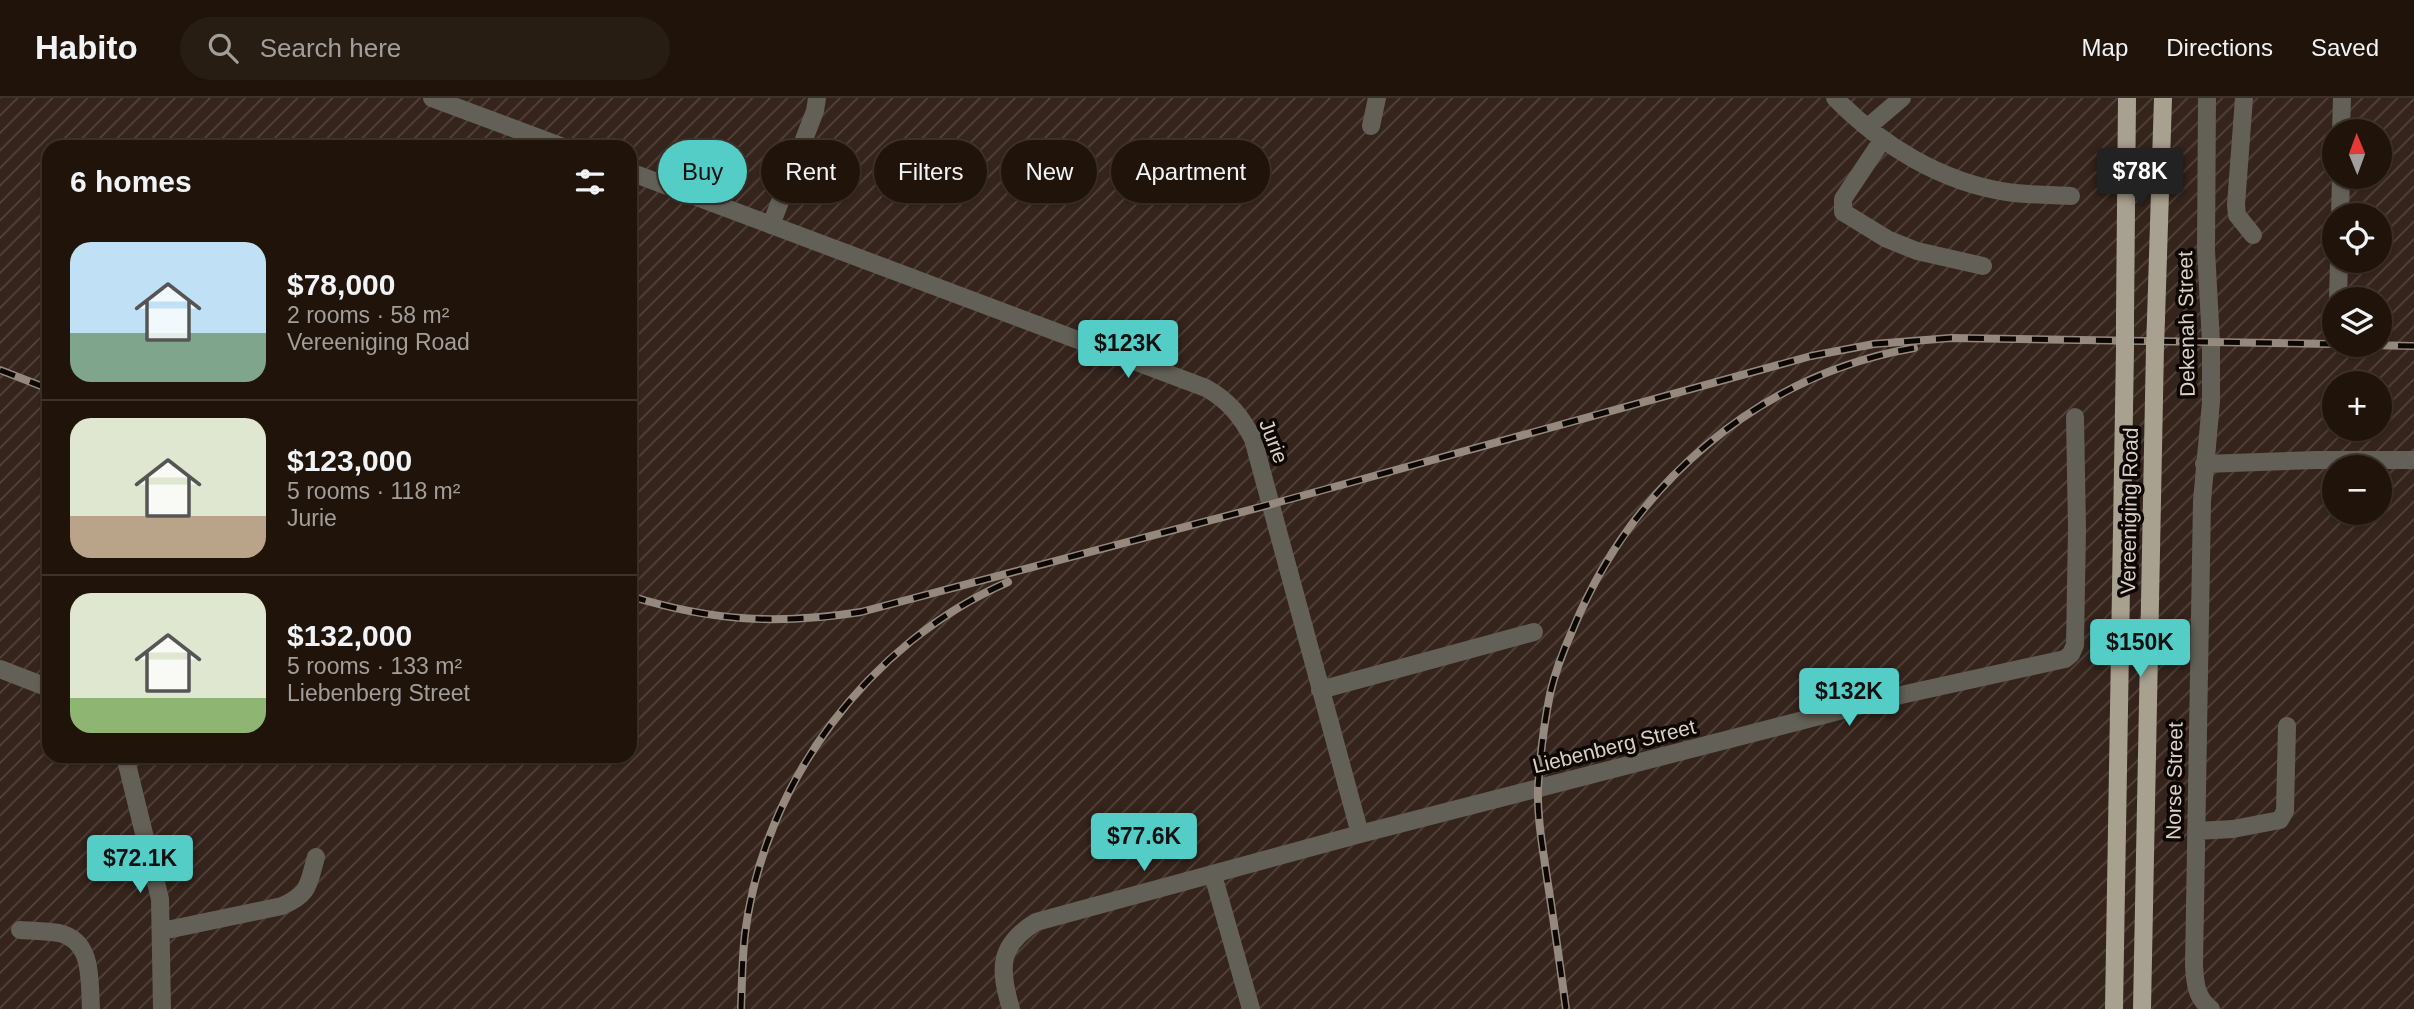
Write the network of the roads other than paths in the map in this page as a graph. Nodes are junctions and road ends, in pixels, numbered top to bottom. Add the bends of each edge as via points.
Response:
1 (432, 98) edge
2 (817, 98) edge
3 (1377, 98) edge
4 (1835, 98) edge
5 (1902, 98) edge
6 (2164, 98) edge
7 (2207, 98) edge
8 (2244, 98) edge
9 (2342, 98) edge
10 (2126, 100) edge
11 (2342, 119) edge
12 (1371, 126) dead end
13 (1868, 127) junction
14 (1884, 139) junction
15 (544, 140) edge
16 (637, 175) edge
17 (2071, 196) dead end
18 (771, 225) junction
19 (2253, 235) dead end
20 (1983, 266) dead end
21 (2075, 416) dead end
22 (2414, 460) edge
23 (2204, 464) junction
24 (1534, 632) dead end
25 (0, 669) edge
26 (42, 685) edge
27 (1320, 690) junction
28 (2287, 726) dead end
29 (127, 763) edge
30 (2196, 831) junction
31 (1360, 834) junction
32 (316, 857) dead end
33 (1213, 875) junction
34 (20, 930) dead end
35 (162, 931) junction
36 (91, 1009) edge
37 (162, 1009) edge
38 (1011, 1009) edge
39 (1251, 1009) edge
40 (2113, 1009) edge
41 (2142, 1009) edge
42 (2211, 1009) edge

1 - 15 street
2 - 18 street
3 - 12 street
4 - 13 street
5 - 13 street
6 - 41 main road, Vereeniging Road, bridge
7 - 23 street, Dekenah Street via 2211,378
8 - 19 street via 2236,205 2237,215
9 - 11 street
10 - 40 main road, Vereeniging Road, bridge
13 - 14 street
14 - 17 street via 1949,177 2007,192
14 - 20 street via 1843,198 1843,212 1917,251
16 - 18 street, Jurie
18 - 27 street, Jurie via 1220,396 1234,408 1253,439
21 - 31 street, Liebenberg Street via 2075,645 2065,659 1901,695
22 - 23 street
23 - 30 street, Norse Street
24 - 27 street
25 - 26 street
27 - 31 street, Jurie
28 - 30 street via 2285,811 2280,820
29 - 35 street via 160,899
30 - 42 street, Norse Street via 2195,985 2202,1002
31 - 33 street, Liebenberg Street
32 - 35 street via 301,898
33 - 38 street, Liebenberg Street via 1037,922 1022,931 1010,945 1003,966
33 - 39 street
34 - 36 street via 61,934 83,948
35 - 37 street

